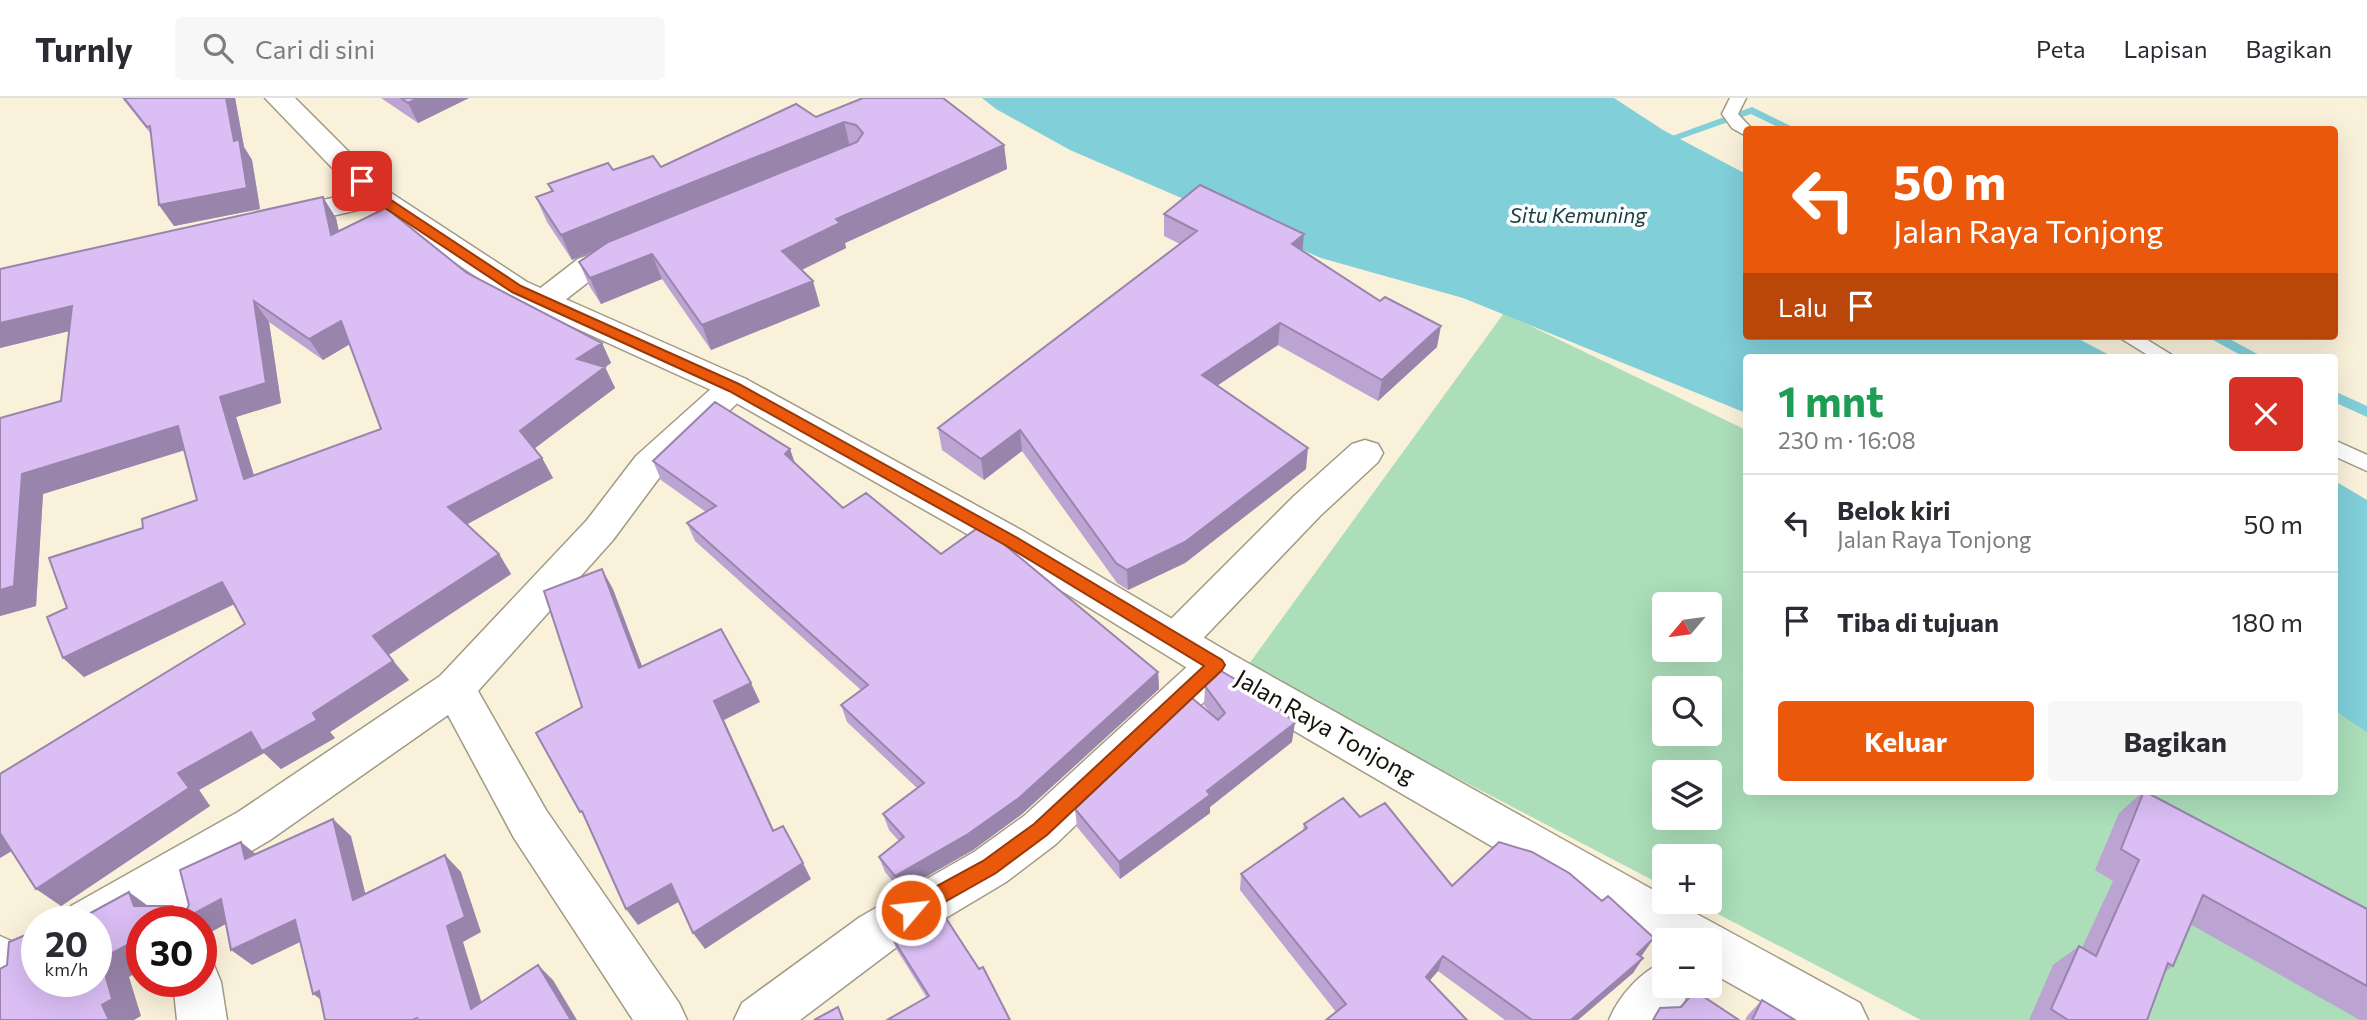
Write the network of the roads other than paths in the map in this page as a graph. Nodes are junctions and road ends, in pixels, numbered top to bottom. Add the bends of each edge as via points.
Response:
1 (279, 98) edge
2 (1738, 98) edge
3 (1743, 129) edge
4 (377, 197) junction
5 (256, 224) edge
6 (654, 239) edge
7 (545, 300) junction
8 (2134, 340) edge
9 (2160, 354) edge
10 (734, 387) junction
11 (2338, 449) edge
12 (1366, 453) dead end
13 (2367, 464) edge
14 (1176, 640) junction
15 (1216, 665) junction
16 (455, 688) junction
17 (173, 873) junction
18 (180, 906) edge
19 (112, 908) edge
20 (1677, 928) edge
21 (1722, 954) edge
22 (199, 997) edge
23 (1655, 998) edge
24 (202, 1020) edge
25 (662, 1020) edge
26 (759, 1020) edge
27 (1634, 1020) edge
28 (1843, 1020) edge

1 - 4 street, Jalan Raya Tonjong
2 - 3 lane via 1730,114
4 - 5 street
4 - 7 street, Jalan Raya Tonjong via 516,289
6 - 7 street via 589,266
7 - 10 street, Jalan Raya Tonjong
8 - 9 lane
10 - 14 street, Jalan Raya Tonjong
10 - 16 street via 649,465 600,530
11 - 13 lane
12 - 14 street via 1307,506
14 - 15 street, Jalan Raya Tonjong
15 - 20 street, Jalan Raya Tonjong
15 - 26 street via 1040,830 990,867 911,910
16 - 17 street via 254,826
16 - 25 street via 530,824
17 - 18 street
17 - 19 street
21 - 28 street
22 - 24 street
23 - 27 street

